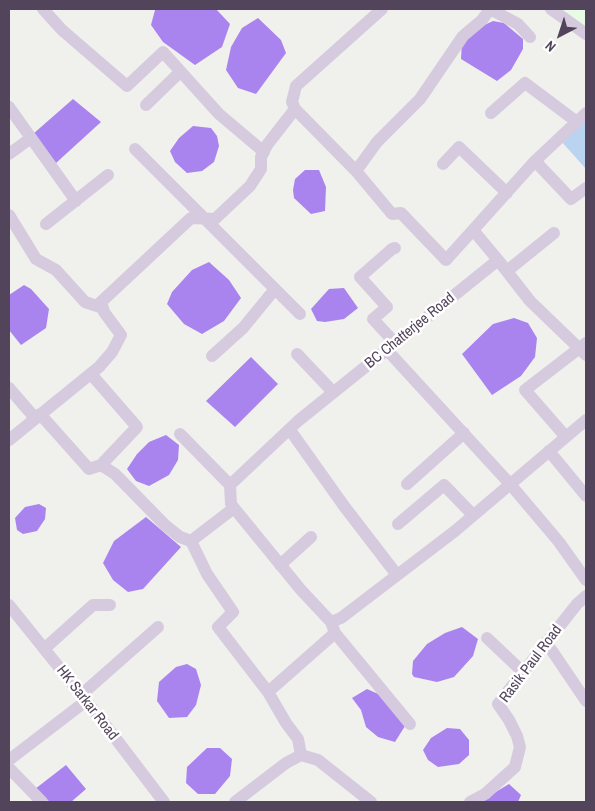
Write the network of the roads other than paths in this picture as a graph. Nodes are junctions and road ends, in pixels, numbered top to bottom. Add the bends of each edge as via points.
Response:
1 (43, 9) edge
2 (382, 9) edge
3 (551, 9) edge
4 (586, 34) edge
5 (530, 37) dead end
6 (180, 72) junction
7 (146, 105) dead end
8 (9, 107) edge
9 (295, 109) junction
10 (491, 113) dead end
11 (582, 117) edge
12 (30, 138) junction
13 (135, 149) dead end
14 (264, 152) junction
15 (9, 154) edge
16 (535, 161) junction
17 (443, 164) dead end
18 (356, 171) junction
19 (108, 175) dead end
20 (586, 188) edge
21 (507, 193) junction
22 (76, 201) junction
23 (9, 214) edge
24 (203, 218) junction
25 (46, 224) dead end
26 (473, 230) junction
27 (554, 233) dead end
28 (395, 248) dead end
29 (498, 260) junction
30 (507, 271) junction
31 (275, 289) junction
32 (102, 308) junction
33 (300, 314) dead end
34 (391, 347) junction
35 (584, 349) edge
36 (298, 354) dead end
37 (212, 356) dead end
38 (91, 374) junction
39 (9, 388) edge
40 (333, 392) junction
41 (37, 416) junction
42 (586, 420) edge
43 (290, 430) junction
44 (464, 433) junction
45 (180, 434) dead end
46 (566, 437) junction
47 (9, 440) edge
48 (549, 451) junction
49 (101, 465) junction
50 (407, 484) dead end
51 (510, 484) junction
52 (230, 485) junction
53 (586, 496) edge
54 (234, 508) junction
55 (473, 515) junction
56 (398, 524) dead end
57 (311, 537) dead end
58 (191, 541) junction
59 (280, 565) junction
60 (397, 575) junction
61 (586, 580) edge
62 (586, 596) edge
63 (9, 605) edge
64 (110, 606) dead end
65 (158, 627) dead end
66 (333, 628) junction
67 (487, 638) dead end
68 (546, 642) junction
69 (44, 649) junction
70 (524, 673) junction
71 (268, 692) junction
72 (84, 698) junction
73 (586, 701) edge
74 (410, 724) dead end
75 (301, 755) junction
76 (9, 760) edge
77 (9, 768) edge
78 (42, 802) edge
79 (164, 802) edge
80 (235, 802) edge
81 (371, 802) edge
82 (470, 802) edge

1 - 6 street via 62,30 127,86 163,52
2 - 9 street via 296,86 292,102
3 - 4 street
5 - 18 street via 518,24 490,9 463,36 420,99 377,142
6 - 7 street
6 - 14 street via 219,114
8 - 12 street
9 - 14 street
9 - 18 street
10 - 11 street via 526,83
11 - 16 street
12 - 15 street
12 - 22 street
13 - 24 street
14 - 24 street via 261,169 250,186 215,218
16 - 20 street via 571,199
16 - 21 street
17 - 21 street via 459,147
18 - 26 street via 392,214 402,213 446,260
19 - 22 street
21 - 26 street
22 - 25 street
23 - 32 street via 36,259 56,270 85,302
24 - 31 street
24 - 32 street via 191,218 101,302
26 - 29 street
27 - 30 street
28 - 34 street via 360,277 387,307 373,319
29 - 30 street
29 - 34 street, BC Chatterjee Road
30 - 35 street via 530,301
31 - 33 street
31 - 37 street via 243,328
32 - 38 street via 121,335 112,352
34 - 40 street, BC Chatterjee Road
34 - 44 street
35 - 46 street via 525,390
36 - 40 street
38 - 41 street
38 - 49 street via 137,427
39 - 41 street
40 - 43 street, BC Chatterjee Road
41 - 47 street
41 - 49 street via 89,469
42 - 46 street
43 - 52 street, BC Chatterjee Road
43 - 60 street
44 - 50 street
44 - 51 street
45 - 52 street
46 - 48 street
48 - 51 street
48 - 53 street
49 - 58 street via 115,474 165,525
51 - 55 street
51 - 61 street
52 - 54 street
54 - 58 street
54 - 59 street
55 - 56 street via 444,484
55 - 60 street
57 - 59 street
58 - 71 street via 207,574 233,612 218,627
59 - 66 street
60 - 66 street via 341,618
62 - 68 street, Rasik Paul Road
63 - 69 street, HK Sarkar Road
64 - 69 street via 92,604
65 - 72 street
66 - 71 street
66 - 74 street
67 - 70 street
68 - 70 street, Rasik Paul Road
68 - 73 street
69 - 72 street, HK Sarkar Road
70 - 82 street, Rasik Paul Road via 498,704 509,720 520,747 514,768 485,794
71 - 75 street via 298,739
72 - 76 street
72 - 79 street, HK Sarkar Road
75 - 80 street via 286,762
75 - 81 street via 318,760
77 - 78 street

